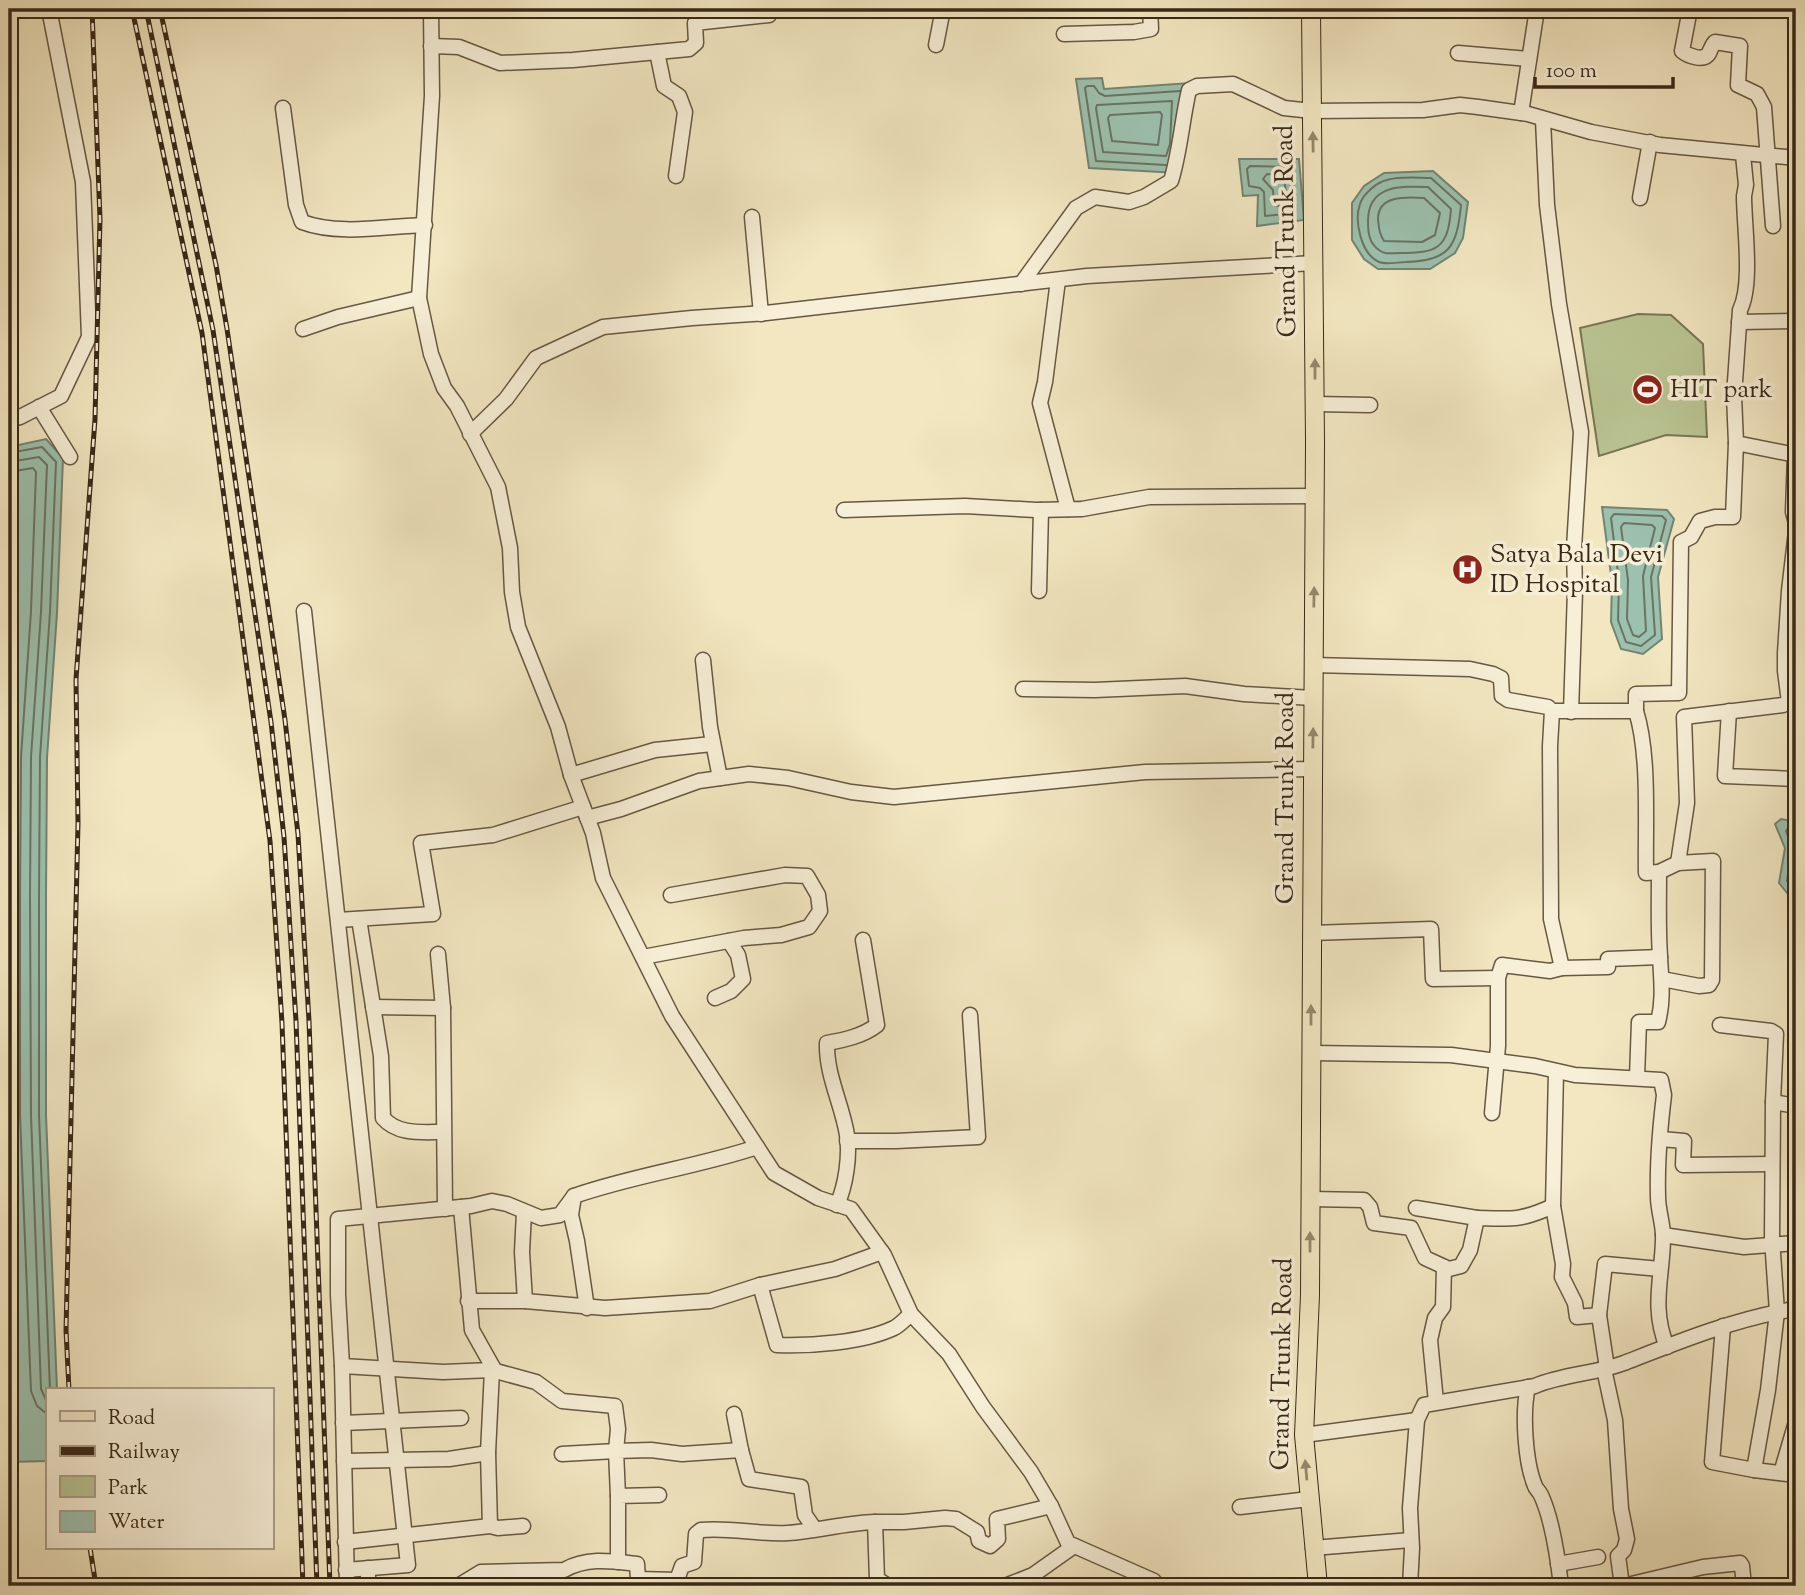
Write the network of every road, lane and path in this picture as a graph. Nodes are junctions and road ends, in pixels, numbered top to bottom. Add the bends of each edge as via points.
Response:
1 (48, 9) edge
2 (431, 9) edge
3 (768, 9) edge
4 (943, 9) edge
5 (1150, 9) edge
6 (1311, 9) edge
7 (1537, 9) edge
8 (1690, 9) edge
9 (1064, 34) dead end
10 (936, 45) dead end
11 (431, 46) junction
12 (656, 52) junction
13 (1458, 53) dead end
14 (1529, 60) junction
15 (283, 108) dead end
16 (1312, 111) junction
17 (1521, 113) junction
18 (1543, 120) junction
19 (1650, 142) junction
20 (1743, 155) junction
21 (1769, 156) junction
22 (1796, 158) edge
23 (676, 176) dead end
24 (1640, 198) dead end
25 (752, 217) dead end
26 (425, 225) junction
27 (1773, 226) dead end
28 (1314, 263) junction
29 (1058, 280) junction
30 (1021, 284) junction
31 (419, 298) junction
32 (761, 314) junction
33 (1796, 321) edge
34 (1739, 322) junction
35 (303, 329) dead end
36 (1315, 404) junction
37 (1370, 405) dead end
38 (39, 407) junction
39 (9, 420) edge
40 (470, 434) junction
41 (1735, 443) junction
42 (1796, 455) edge
43 (70, 457) dead end
44 (1315, 496) junction
45 (1068, 509) junction
46 (845, 510) dead end
47 (1041, 510) junction
48 (1796, 523) edge
49 (1796, 531) edge
50 (1039, 591) dead end
51 (304, 611) dead end
52 (1792, 620) edge
53 (703, 660) dead end
54 (1313, 665) junction
55 (1792, 685) edge
56 (1023, 689) dead end
57 (1313, 698) junction
58 (1552, 711) junction
59 (1636, 711) junction
60 (1571, 712) junction
61 (1729, 712) junction
62 (712, 744) junction
63 (1312, 769) junction
64 (571, 775) junction
65 (720, 778) junction
66 (1796, 779) edge
67 (585, 813) junction
68 (1678, 863) junction
69 (1659, 872) junction
70 (671, 895) dead end
71 (359, 919) junction
72 (338, 920) junction
73 (1311, 933) junction
74 (729, 940) junction
75 (863, 940) dead end
76 (438, 954) dead end
77 (643, 957) junction
78 (1660, 957) junction
79 (1562, 968) junction
80 (1498, 978) junction
81 (1662, 979) junction
82 (715, 998) dead end
83 (373, 1007) junction
84 (443, 1008) junction
85 (970, 1014) dead end
86 (1720, 1025) dead end
87 (1311, 1052) junction
88 (1496, 1061) junction
89 (1556, 1072) junction
90 (1637, 1077) junction
91 (1773, 1102) junction
92 (1796, 1106) edge
93 (1492, 1113) dead end
94 (443, 1132) junction
95 (1661, 1139) junction
96 (847, 1141) junction
97 (757, 1147) junction
98 (1772, 1164) junction
99 (574, 1196) junction
100 (1310, 1199) junction
101 (837, 1205) junction
102 (1553, 1206) junction
103 (461, 1207) junction
104 (1416, 1208) dead end
105 (445, 1209) junction
106 (524, 1212) junction
107 (370, 1217) junction
108 (1477, 1219) junction
109 (1663, 1235) junction
110 (1796, 1243) edge
111 (1773, 1245) junction
112 (882, 1252) junction
113 (1444, 1267) junction
114 (1660, 1269) junction
115 (760, 1285) junction
116 (468, 1301) junction
117 (525, 1301) junction
118 (1796, 1306) edge
119 (587, 1308) junction
120 (1777, 1312) junction
121 (911, 1314) junction
122 (1599, 1315) junction
123 (1723, 1326) junction
124 (1667, 1347) junction
125 (342, 1366) junction
126 (386, 1369) junction
127 (1605, 1369) junction
128 (493, 1371) junction
129 (1528, 1387) junction
130 (1436, 1402) junction
131 (734, 1414) dead end
132 (461, 1419) dead end
133 (1417, 1420) junction
134 (392, 1422) junction
135 (1796, 1422) edge
136 (343, 1423) junction
137 (1304, 1436) junction
138 (741, 1450) junction
139 (616, 1451) junction
140 (488, 1453) junction
141 (562, 1454) dead end
142 (396, 1460) junction
143 (344, 1461) junction
144 (1754, 1470) junction
145 (1789, 1474) edge
146 (659, 1495) dead end
147 (618, 1496) junction
148 (1309, 1499) junction
149 (1051, 1506) junction
150 (1240, 1507) dead end
151 (875, 1522) junction
152 (490, 1526) junction
153 (523, 1526) dead end
154 (814, 1528) junction
155 (404, 1534) junction
156 (1411, 1539) junction
157 (345, 1542) junction
158 (1074, 1546) junction
159 (1313, 1548) junction
160 (1598, 1557) dead end
161 (618, 1562) junction
162 (1558, 1564) junction
163 (368, 1569) junction
164 (346, 1570) junction
165 (530, 1579) edge
166 (347, 1586) edge
167 (368, 1586) edge
168 (458, 1586) edge
169 (888, 1586) edge
170 (1005, 1586) edge
171 (1157, 1586) edge
172 (1318, 1586) edge
173 (1410, 1586) edge
174 (1562, 1586) edge
175 (1622, 1586) edge
176 (1744, 1586) edge

1 - 38 street via 83,182 89,337 61,396
2 - 11 street
3 - 12 street via 769,15 695,23 696,43 688,49
4 - 10 street
5 - 9 street via 1152,29
6 - 16 main road, Grand Trunk Road
7 - 14 street
8 - 21 street via 1682,51 1705,57 1715,42 1740,46 1738,85 1757,93 1764,107
11 - 12 street via 459,47 500,63
11 - 26 street
12 - 23 street via 664,86 680,96 685,111
13 - 14 street
14 - 17 street
15 - 26 street via 302,222 316,228 350,229
16 - 17 street via 1460,105
28 -> 16 main road, Grand Trunk Road
16 - 30 street via 1284,108 1233,84 1189,90 1171,181 1129,202 1095,197 1076,208
17 - 18 street
18 - 19 street
18 - 60 street via 1559,304 1581,432
19 - 20 street
19 - 24 street
20 - 21 street
20 - 34 street via 1746,260 1745,301
21 - 22 street
21 - 27 street
25 - 32 street
26 - 31 street
28 - 29 street
36 -> 28 main road, Grand Trunk Road
29 - 30 street
29 - 45 street via 1040,403
30 - 32 street
31 - 35 street
31 - 40 street via 431,354
32 - 40 street via 603,327 536,358 506,399
33 - 34 street
34 - 41 street
36 - 37 street
36 - 44 main road, Grand Trunk Road
38 - 39 street
38 - 43 street
40 - 64 street via 498,487 518,627 558,727
41 - 42 street
41 - 59 street via 1733,517 1699,521 1690,537 1681,542 1679,693 1636,694
42 - 48 street
44 - 45 street via 1149,497
54 -> 44 main road, Grand Trunk Road
45 - 47 street
46 - 47 street via 965,506
47 - 50 street
49 - 52 street
51 - 72 street
52 - 55 street via 1785,671
53 - 62 street
54 - 57 main road, Grand Trunk Road
54 - 58 street via 1471,669 1500,678 1502,696 1508,700
55 - 61 street via 1787,703
56 - 57 street via 1185,686
63 -> 57 main road, Grand Trunk Road
58 - 60 street
58 - 79 street via 1550,906
59 - 60 street
59 - 69 street via 1643,751 1646,873
61 - 66 street via 1725,776
61 - 68 street via 1684,717 1687,803
62 - 64 street via 655,750
62 - 65 street
63 - 65 street via 1144,772 894,797 788,778 750,774
63 - 73 main road, Grand Trunk Road
64 - 67 street
65 - 67 street via 621,809
67 - 71 street via 493,835 421,844 433,914
67 - 77 street via 603,878
68 - 69 street
68 - 81 street via 1713,861 1712,980 1699,986
69 - 78 street
70 - 74 street via 759,878 807,876 818,895 820,911 809,927
71 - 72 street
71 - 83 street
72 - 107 street
73 - 80 street via 1431,929 1433,979
87 -> 73 main road, Grand Trunk Road
74 - 77 street
74 - 82 street via 743,979
75 - 96 street via 877,1025 827,1044
76 - 84 street
77 - 97 street via 672,1016
78 - 79 street via 1608,959 1608,967
78 - 81 street
79 - 80 street via 1550,971 1502,965
80 - 88 street
81 - 90 street via 1658,1022 1639,1022
83 - 84 street
83 - 94 street via 382,1056 383,1118 391,1127
84 - 94 street
85 - 96 street via 978,1137
86 - 91 street via 1776,1034
87 - 88 street via 1451,1055
87 - 100 main road, Grand Trunk Road
88 - 89 street
88 - 93 street
89 - 90 street
89 - 102 street
90 - 95 street via 1661,1080
91 - 92 street
91 - 98 street
94 - 105 street
95 - 98 street via 1684,1141 1683,1165
95 - 109 street via 1658,1195
96 - 101 street via 843,1191
97 - 99 street
97 - 101 street via 774,1173
98 - 111 street
99 - 106 street via 560,1215 541,1218
99 - 119 street via 571,1215
100 - 113 street via 1364,1200 1374,1223 1411,1228 1425,1258
137 -> 100 main road, Grand Trunk Road
101 - 112 street via 851,1209
102 - 108 street via 1531,1217
102 - 122 street via 1562,1277 1577,1317
103 - 105 street
103 - 106 street via 492,1201
103 - 116 street
104 - 108 street
105 - 107 street
106 - 117 street
107 - 125 street via 338,1219
107 - 126 street
108 - 113 street via 1461,1266
109 - 111 street via 1744,1247
109 - 114 street
110 - 111 street
111 - 120 street
112 - 115 street via 835,1269
112 - 121 street
113 - 130 street via 1443,1307 1430,1340
114 - 122 street via 1605,1264
114 - 124 street via 1660,1329
115 - 119 street via 710,1301
115 - 121 street via 777,1345 868,1336 895,1327
116 - 117 street
116 - 128 street via 472,1331
117 - 119 street
118 - 120 street
120 - 123 street
120 - 144 street
121 - 149 street via 949,1354
122 - 127 street
123 - 124 street
123 - 144 street via 1712,1462
124 - 127 street
125 - 126 street
125 - 136 street
126 - 128 street
126 - 134 street
127 - 129 street
127 - 175 street via 1627,1539 1618,1556
128 - 139 street via 536,1382 562,1401 615,1406
128 - 140 street
129 - 130 street
129 - 162 street via 1524,1403 1531,1468
130 - 133 street via 1424,1405
131 - 138 street
132 - 134 street
133 - 137 street
133 - 156 street
134 - 136 street
134 - 142 street
135 - 145 street
136 - 143 street
148 -> 137 main road, Grand Trunk Road
138 - 139 street via 682,1454
138 - 154 street via 749,1479 801,1487 805,1515
139 - 141 street
139 - 147 street
140 - 142 street
140 - 152 street
142 - 143 street
142 - 155 street
143 - 157 street
144 - 145 street
146 - 147 street
147 - 161 street
148 - 150 street
148 - 159 main road, Grand Trunk Road
149 - 151 street via 997,1519 998,1539 990,1546 956,1519
149 - 158 street
151 - 154 street
151 - 169 street via 877,1578
152 - 153 street
152 - 155 street
154 - 161 street via 790,1533 701,1530 696,1534 694,1562 682,1566 677,1580 638,1579 637,1564
155 - 157 street
155 - 163 street via 408,1565
156 - 159 street
156 - 173 street
157 - 164 street
158 - 170 street via 1033,1575
158 - 171 street
159 - 172 main road, Grand Trunk Road
160 - 162 street
161 - 165 street via 574,1564
162 - 174 street
163 - 164 street
163 - 167 street
164 - 166 street
165 - 168 street via 481,1572
175 - 176 street via 1740,1563

